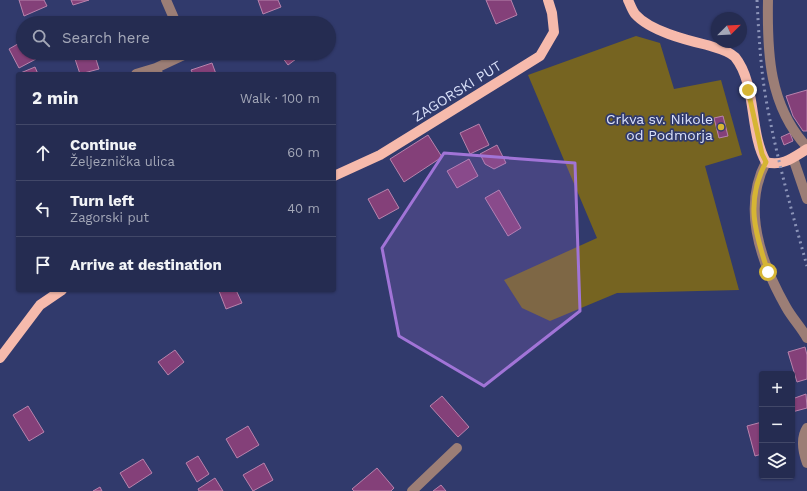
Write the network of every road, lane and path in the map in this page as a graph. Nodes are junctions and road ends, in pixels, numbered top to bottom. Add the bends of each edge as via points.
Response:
1 (166, 0) edge
2 (548, 0) edge
3 (628, 0) edge
4 (768, 0) edge
5 (173, 16) edge
6 (176, 60) edge
7 (157, 71) edge
8 (807, 148) edge
9 (793, 158) junction
10 (766, 162) junction
11 (336, 175) edge
12 (807, 200) edge
13 (59, 292) edge
14 (807, 338) edge
15 (0, 358) edge
16 (807, 428) edge
17 (457, 448) dead end
18 (807, 463) edge
19 (412, 491) edge

1 - 5 street
2 - 11 main road, ZAGORSKI PUT via 554,32 540,56 380,155
3 - 10 main road via 635,14 653,27 692,42 721,49 734,56 742,68
4 - 8 street via 767,37 772,77 781,110
6 - 7 street
8 - 9 main road
9 - 10 main road via 780,163
9 - 12 street
10 - 14 street via 758,176 755,191 753,216 759,243 768,272 786,308
13 - 15 main road via 40,305
16 - 18 street via 803,438
17 - 19 street

